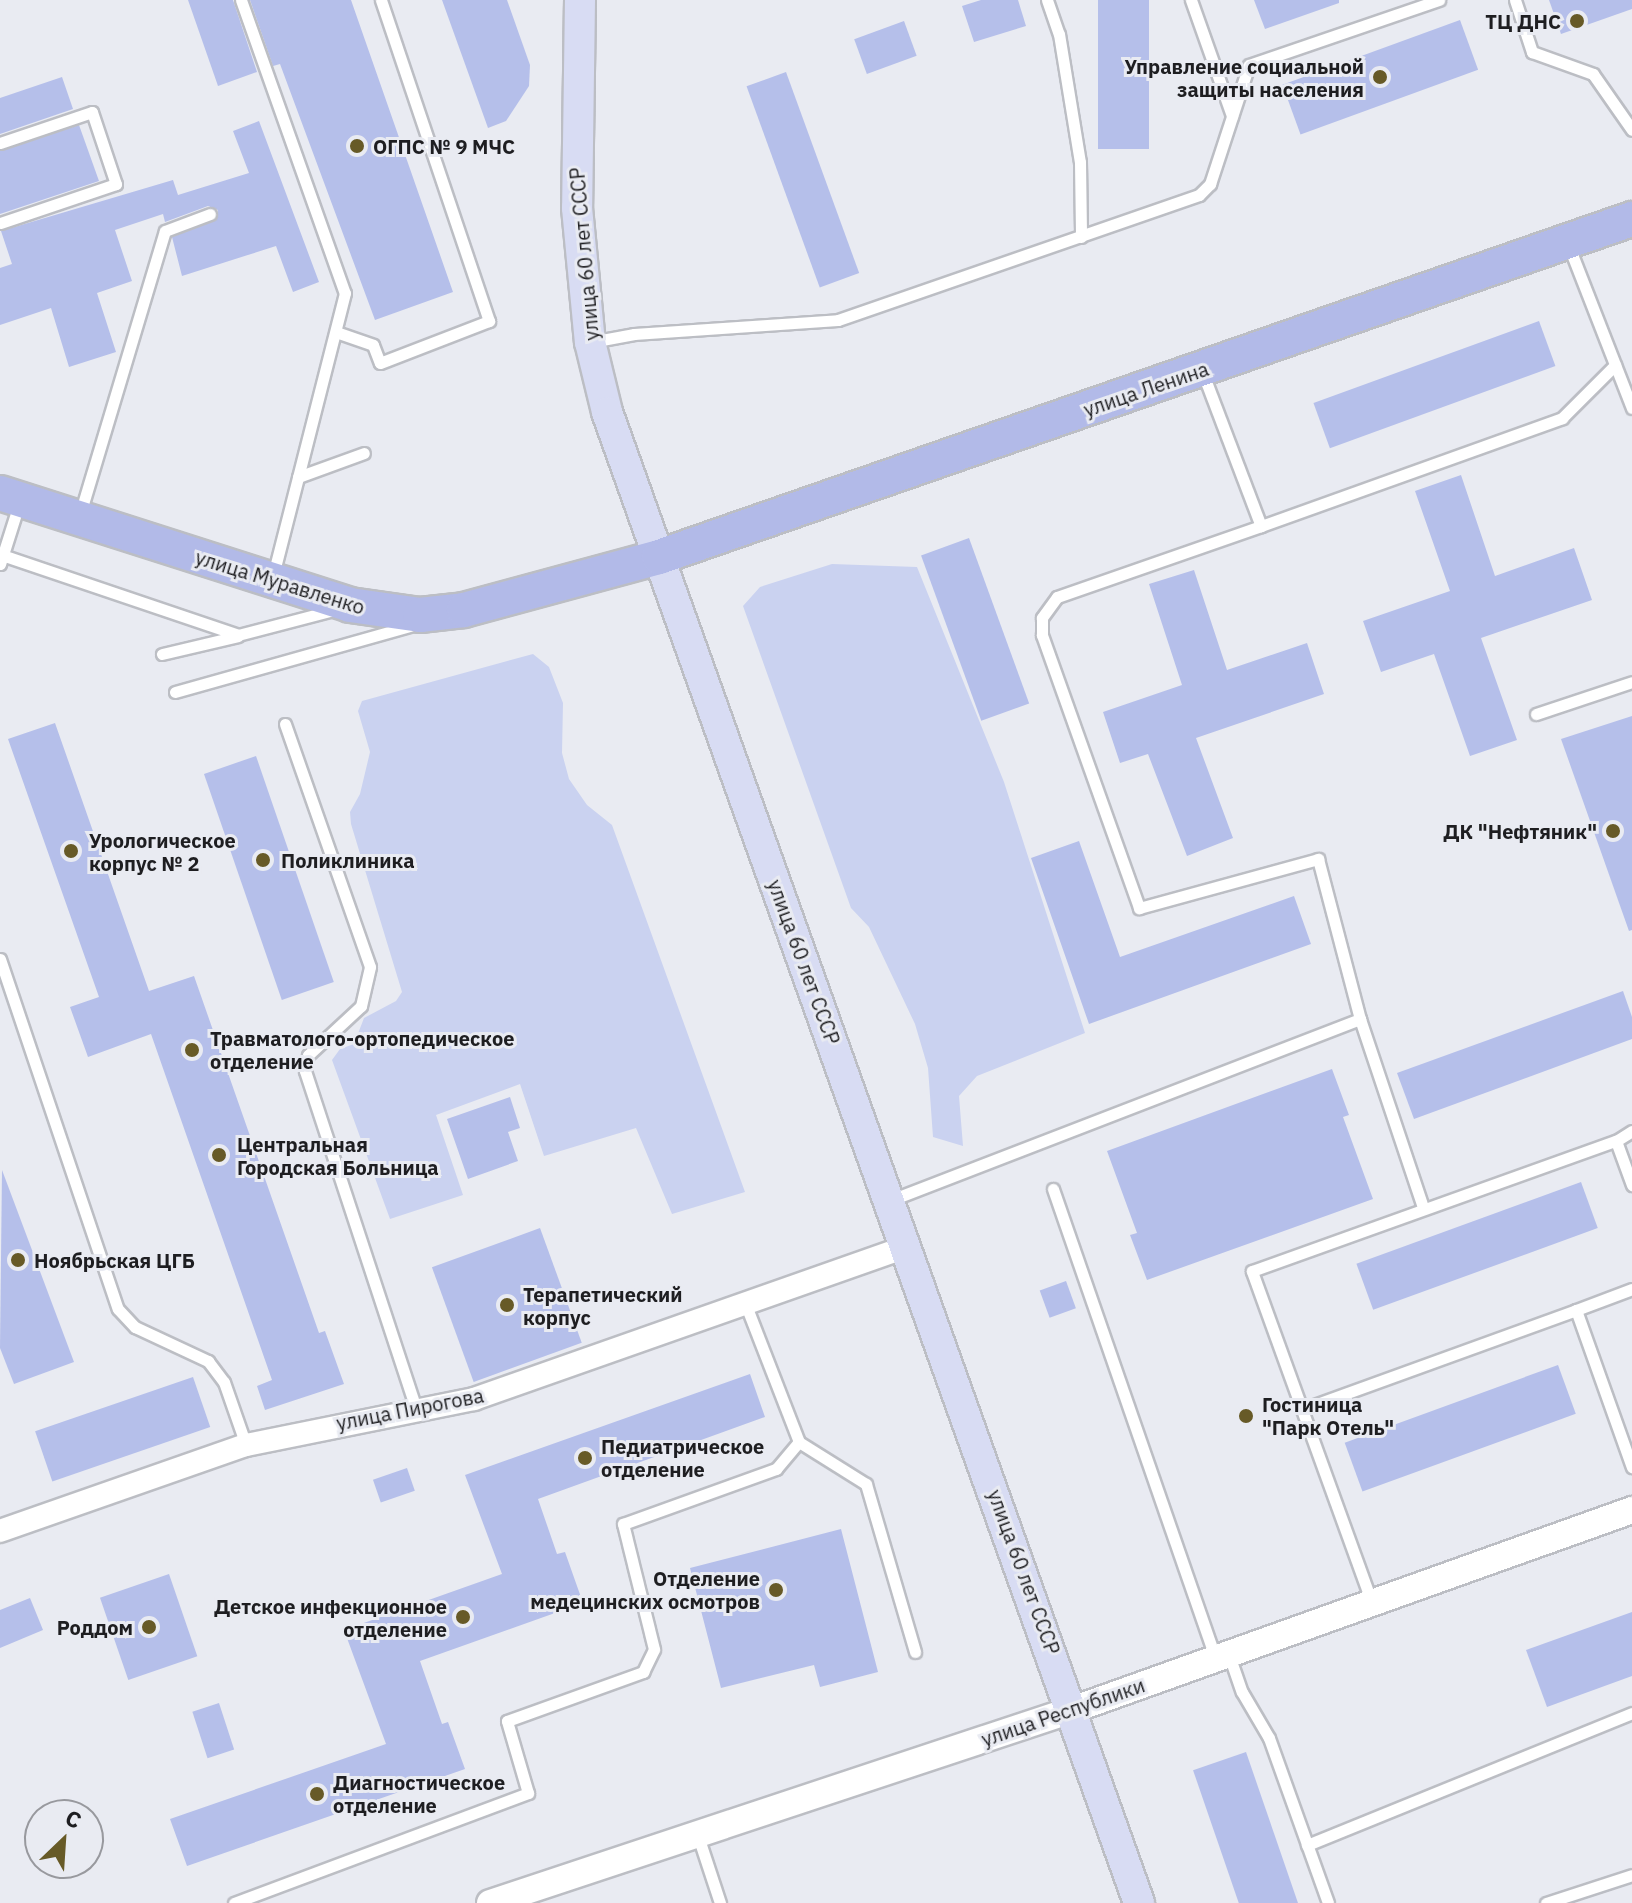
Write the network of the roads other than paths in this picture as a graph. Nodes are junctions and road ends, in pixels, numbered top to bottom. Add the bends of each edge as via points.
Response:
1 (241, 0) edge
2 (381, 0) edge
3 (580, 0) edge
4 (1047, 0) edge
5 (1191, 0) edge
6 (1439, 0) edge
7 (1515, 0) edge
8 (1232, 116) junction
9 (1632, 130) edge
10 (0, 143) edge
11 (210, 214) dead end
12 (1632, 219) edge
13 (0, 223) edge
14 (1081, 237) junction
15 (1568, 243) junction
16 (336, 332) junction
17 (590, 342) junction
18 (1615, 365) junction
19 (1202, 370) junction
20 (1632, 408) edge
21 (364, 453) dead end
22 (298, 477) junction
23 (10, 496) edge
24 (79, 519) junction
25 (1261, 526) junction
26 (659, 557) junction
27 (1, 560) edge
28 (271, 581) junction
29 (350, 605) junction
30 (464, 610) junction
31 (238, 635) junction
32 (162, 654) dead end
33 (1632, 682) edge
34 (175, 692) dead end
35 (1536, 714) dead end
36 (285, 724) dead end
37 (0, 959) edge
38 (1360, 1019) junction
39 (1632, 1131) edge
40 (1616, 1141) junction
41 (1632, 1185) edge
42 (1053, 1189) dead end
43 (891, 1200) junction
44 (1423, 1207) junction
45 (908, 1246) junction
46 (1632, 1289) edge
47 (745, 1303) junction
48 (1576, 1310) junction
49 (416, 1409) junction
50 (1303, 1409) junction
51 (799, 1442) junction
52 (246, 1445) junction
53 (1632, 1467) edge
54 (1632, 1510) edge
55 (0, 1531) edge
56 (1372, 1603) junction
57 (915, 1652) dead end
58 (1222, 1657) junction
59 (1072, 1710) junction
60 (1632, 1713) edge
61 (697, 1832) junction
62 (1307, 1845) junction
63 (1632, 1875) edge
64 (234, 1903) edge
65 (490, 1903) edge
66 (720, 1903) edge
67 (1139, 1903) edge
68 (1328, 1903) edge
69 (1546, 1903) edge

1 - 16 lane via 345,293
2 - 16 lane via 489,321 380,363 373,345
3 - 17 main road, улица 60 лет СССР via 577,208
4 - 14 lane via 1059,34 1080,162
5 - 8 lane
6 - 8 lane via 1249,65
7 - 9 lane via 1532,52 1593,74
8 - 14 lane via 1210,184 1199,195
10 - 13 lane via 92,112 116,184
11 - 24 lane via 165,231
12 - 15 main road, улица Ленина
14 - 17 lane via 838,320 634,334
15 - 18 lane
15 - 19 main road, улица Ленина
16 - 22 lane
17 - 26 main road, улица 60 лет СССР via 607,412
18 - 20 lane
18 - 25 lane via 1562,418
19 - 25 lane
19 - 26 main road, улица Ленина
21 - 22 lane
22 - 28 lane
23 - 24 main road, улица Муравленко
23 - 27 lane
24 - 28 main road, улица Муравленко
25 - 38 lane via 1057,597 1042,618 1042,635 1139,908 1318,859
26 - 30 main road, улица Муравленко
26 - 43 main road, улица 60 лет СССР
27 - 31 lane
28 - 29 main road, улица Муравленко
29 - 30 main road, улица Муравленко via 420,615
29 - 31 lane
30 - 34 lane
31 - 32 lane
33 - 35 lane
36 - 49 lane via 370,967 361,1006 308,1055 305,1071
37 - 52 lane via 118,1309 135,1327 208,1361 224,1382
38 - 43 lane
38 - 44 lane
39 - 40 lane
40 - 41 lane
40 - 44 lane
42 - 58 lane
43 - 45 main road, улица 60 лет СССР
44 - 50 lane via 1252,1271
45 - 47 street, улица Пирогова
45 - 59 main road, улица 60 лет СССР
46 - 48 lane
47 - 49 street, улица Пирогова via 474,1399
47 - 51 lane
48 - 50 lane
48 - 53 lane
49 - 52 street, улица Пирогова
50 - 56 lane
51 - 57 lane via 866,1484
51 - 64 lane via 776,1469 623,1524 654,1649 643,1672 507,1721 528,1793
52 - 55 street, улица Пирогова
54 - 56 street, улица Республики
56 - 58 street, улица Республики
58 - 59 street, улица Республики
58 - 62 lane via 1269,1738
59 - 61 street, улица Республики
59 - 67 main road, улица 60 лет СССР
60 - 62 lane
61 - 65 street, улица Республики
61 - 66 lane
62 - 68 lane
63 - 69 lane

